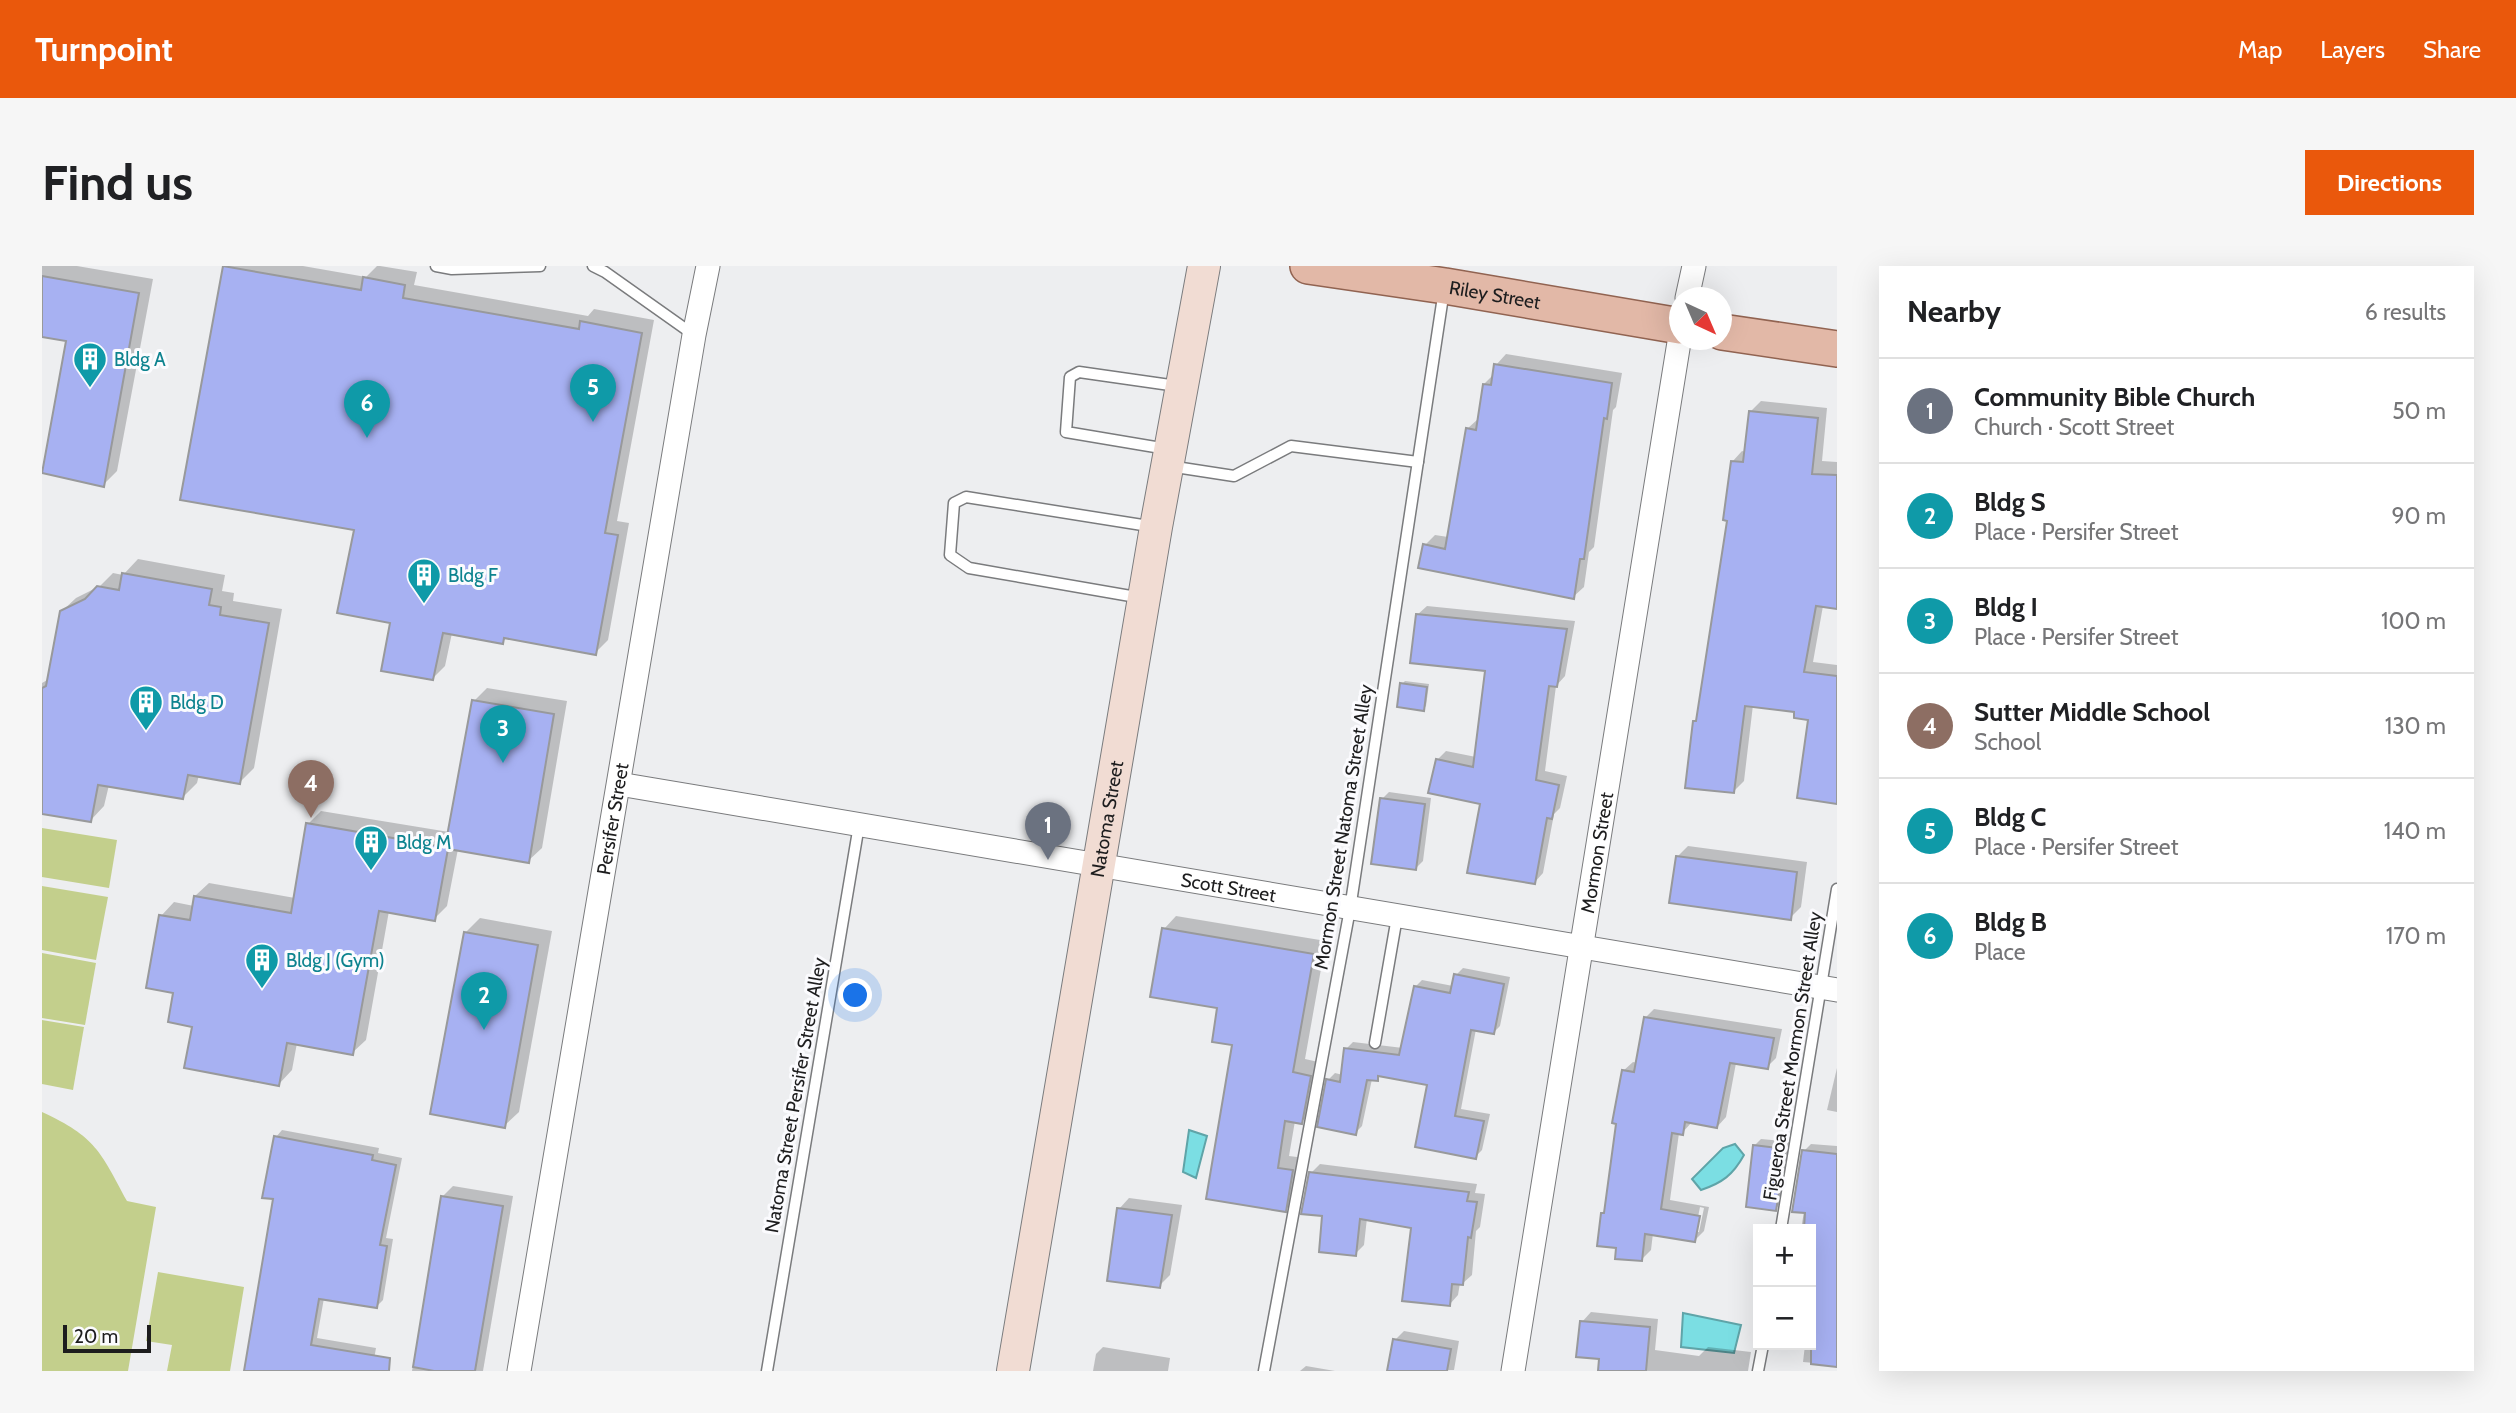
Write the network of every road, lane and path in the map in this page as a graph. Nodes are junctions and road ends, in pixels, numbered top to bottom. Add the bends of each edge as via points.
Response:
1 (436, 266) edge
2 (540, 266) edge
3 (593, 266) edge
4 (708, 266) edge
5 (1204, 266) edge
6 (1308, 266) edge
7 (1694, 266) edge
8 (1445, 286) junction
9 (1689, 287) edge
10 (1669, 324) edge
11 (1732, 334) edge
12 (694, 335) junction
13 (1837, 349) edge
14 (1677, 350) edge
15 (1180, 387) junction
16 (1168, 457) junction
17 (1418, 462) junction
18 (1156, 527) junction
19 (1145, 598) junction
20 (618, 784) junction
21 (859, 825) junction
22 (1099, 866) junction
23 (1837, 889) edge
24 (1350, 909) junction
25 (1397, 917) junction
26 (1580, 947) junction
27 (1828, 989) edge
28 (1375, 1043) dead end
29 (1782, 1224) edge
30 (1762, 1350) edge
31 (519, 1371) edge
32 (767, 1371) edge
33 (1013, 1371) edge
34 (1264, 1371) edge
35 (1513, 1371) edge
36 (1758, 1371) edge

1 - 2 lane
3 - 12 lane
4 - 12 street, Persifer Street
5 - 15 main road, Natoma Street
6 - 8 main road, Riley Street
7 - 9 street
8 - 10 main road, Riley Street
8 - 17 lane, Mormon Street Natoma Street Alley
11 - 13 main road
12 - 20 street, Persifer Street
14 - 26 street, Mormon Street
15 - 16 main road, Natoma Street
15 - 16 lane via 1080,372 1070,377 1066,432
16 - 17 lane via 1234,476 1292,446
16 - 18 main road, Natoma Street
17 - 24 lane, Mormon Street Natoma Street Alley
18 - 19 main road, Natoma Street
18 - 19 lane via 966,497 954,503 950,555 963,565
19 - 22 main road, Natoma Street
20 - 21 street, Scott Street
20 - 31 street, Persifer Street
21 - 22 street, Scott Street
21 - 32 lane, Natoma Street Persifer Street Alley
22 - 24 street, Scott Street
22 - 33 main road, Natoma Street
23 - 27 lane, Figueroa Street Mormon Street Alley
24 - 25 street, Scott Street
24 - 34 lane, Mormon Street Natoma Street Alley
25 - 26 street, Scott Street
25 - 28 lane
26 - 27 street, Scott Street
26 - 35 street, Mormon Street
27 - 29 lane, Figueroa Street Mormon Street Alley
30 - 36 lane

